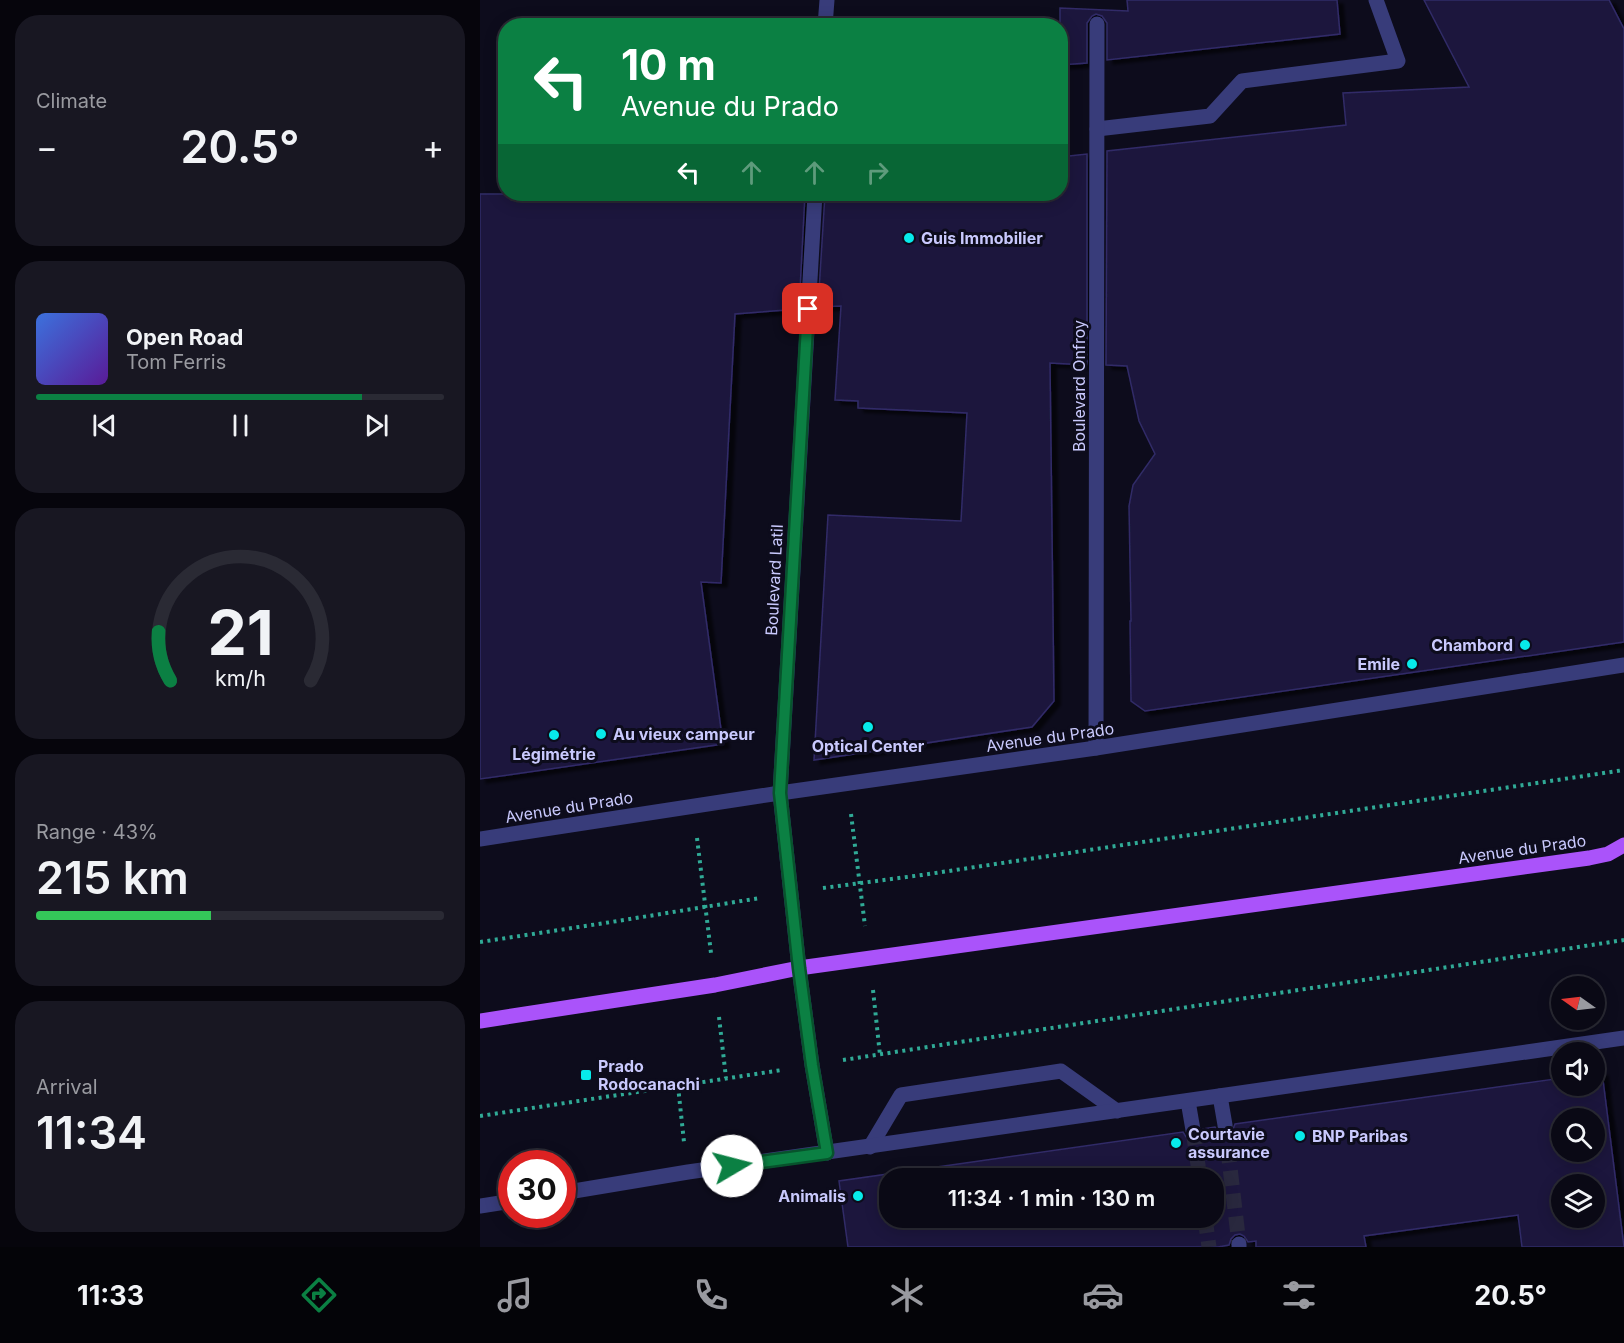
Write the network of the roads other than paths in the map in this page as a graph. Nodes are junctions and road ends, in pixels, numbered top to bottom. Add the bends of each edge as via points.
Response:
1 (827, 0) edge
2 (1377, 0) edge
3 (826, 18) edge
4 (1097, 24) dead end
5 (1097, 129) junction
6 (815, 201) edge
7 (1624, 665) edge
8 (1096, 748) junction
9 (780, 793) junction
10 (480, 839) edge
11 (1624, 845) edge
12 (1608, 854) junction
13 (1624, 857) edge
14 (799, 968) junction
15 (480, 1022) edge
16 (1624, 1038) edge
17 (1220, 1096) junction
18 (1188, 1101) junction
19 (1117, 1111) junction
20 (1225, 1125) tunnel mouth
21 (1193, 1130) tunnel mouth
22 (870, 1147) junction
23 (827, 1153) junction
24 (576, 1191) edge
25 (498, 1203) edge
26 (480, 1206) edge

1 - 3 street
2 - 5 street via 1398,61 1242,81 1210,117
4 - 5 street, Boulevard Onfroy
5 - 8 street, Boulevard Onfroy
6 - 9 street, Boulevard Latil
7 - 8 street, Avenue du Prado
8 - 9 street, Avenue du Prado
9 - 10 street, Avenue du Prado
9 - 14 street, Boulevard Latil
11 - 12 main road, Avenue du Prado
12 - 13 main road, Avenue du Prado
12 - 14 main road, Avenue du Prado
14 - 15 main road, Avenue du Prado
14 - 23 street
16 - 17 street
17 - 18 street
17 - 20 street
18 - 19 street
18 - 21 street
19 - 22 street
19 - 22 street via 1061,1071 901,1095
22 - 23 street
23 - 24 street
25 - 26 street

